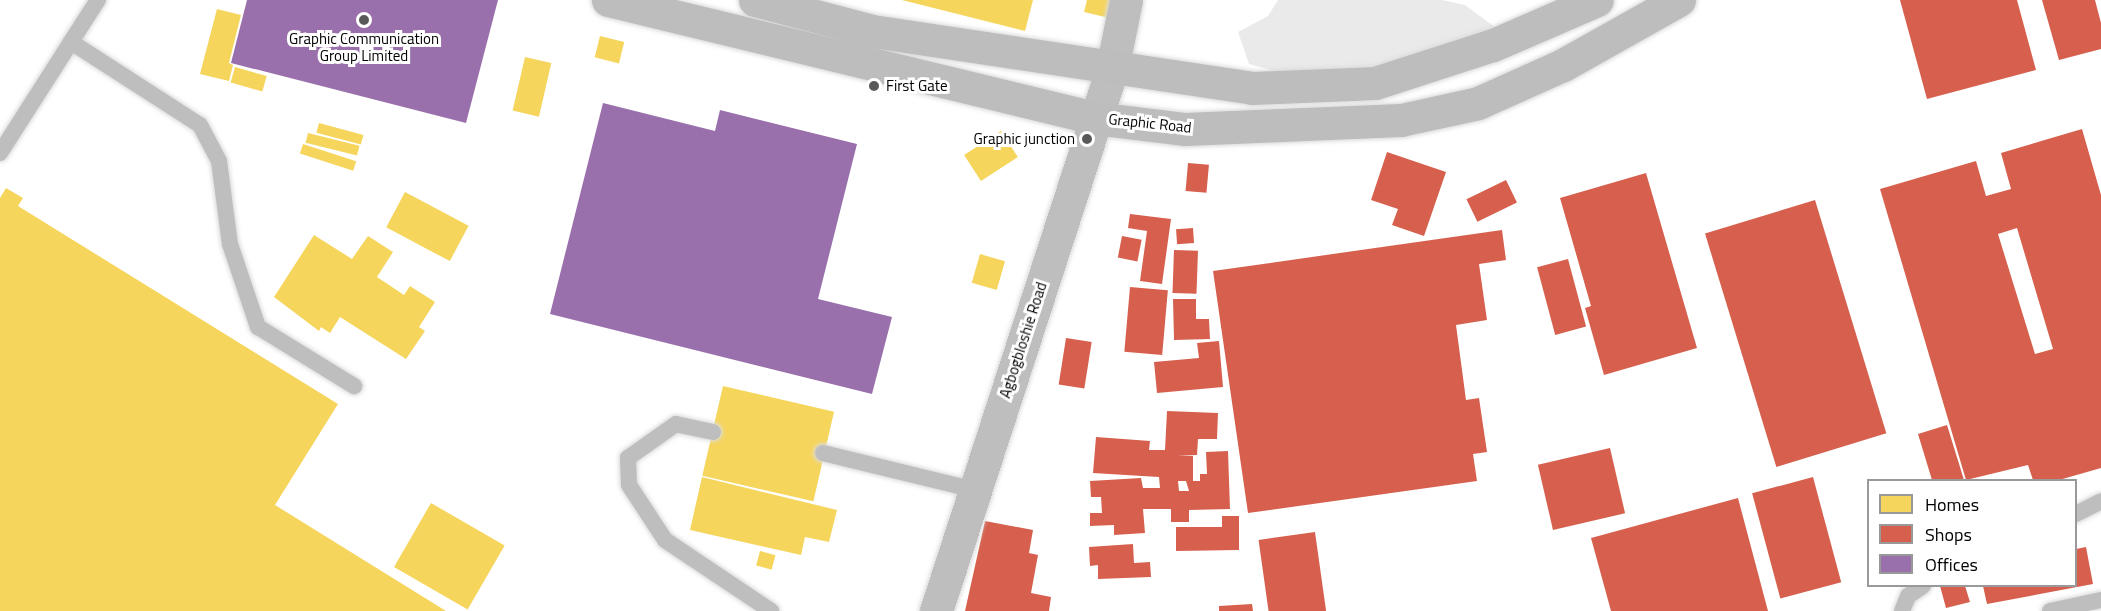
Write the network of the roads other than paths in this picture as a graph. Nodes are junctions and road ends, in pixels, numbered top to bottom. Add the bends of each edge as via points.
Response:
1 (98, 0) edge
2 (608, 0) edge
3 (755, 0) edge
4 (1126, 0) edge
5 (1597, 0) edge
6 (1679, 0) edge
7 (71, 42) junction
8 (1112, 69) junction
9 (1095, 118) junction
10 (0, 153) edge
11 (354, 386) dead end
12 (714, 432) dead end
13 (823, 453) dead end
14 (975, 490) junction
15 (2101, 501) edge
16 (2077, 513) edge
17 (1920, 587) edge
18 (2101, 600) edge
19 (771, 611) edge
20 (936, 611) edge
21 (1902, 611) edge
22 (2050, 611) edge

1 - 7 lane
2 - 9 main road, Graphic Road
3 - 8 main road via 872,31
4 - 8 street, Agbogbloshie Road
5 - 8 main road via 1473,52 1376,83 1252,88
6 - 9 main road, Graphic Road via 1563,65 1478,104 1401,120 1185,129
7 - 10 lane
7 - 11 lane via 200,125 219,161 230,244 258,327
8 - 9 street, Agbogbloshie Road
9 - 14 street, Agbogbloshie Road
12 - 19 lane via 676,424 628,458 629,485 665,540
13 - 14 lane
14 - 20 street, Agbogbloshie Road
15 - 16 lane
17 - 21 lane via 1908,596
18 - 22 lane

